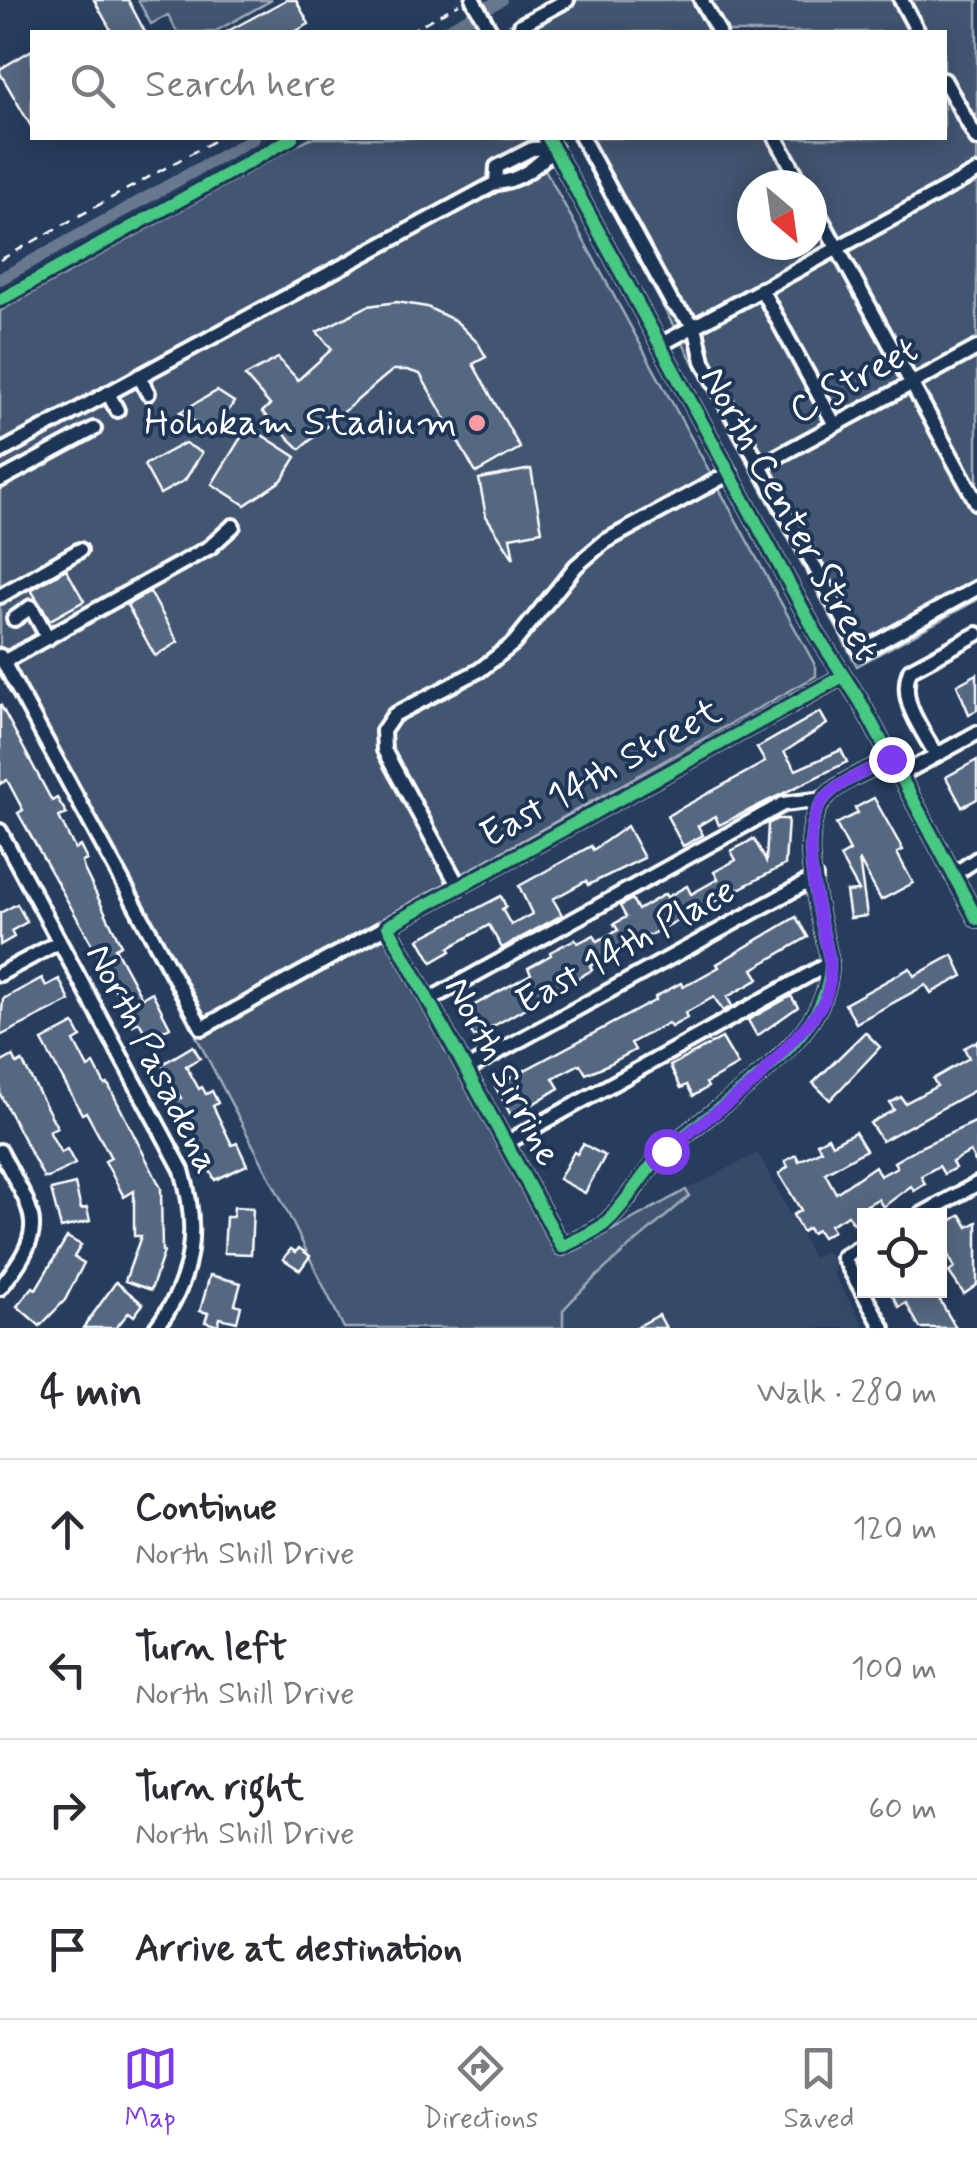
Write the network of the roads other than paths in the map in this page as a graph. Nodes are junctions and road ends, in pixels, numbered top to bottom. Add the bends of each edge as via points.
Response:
1 (470, 0) edge
2 (567, 0) edge
3 (701, 0) edge
4 (901, 0) edge
5 (523, 29) edge
6 (490, 30) edge
7 (718, 30) edge
8 (917, 30) edge
9 (947, 85) edge
10 (977, 139) edge
11 (583, 140) edge
12 (777, 140) edge
13 (551, 142) edge
14 (794, 170) edge
15 (977, 172) edge
16 (827, 230) edge
17 (837, 248) junction
18 (762, 290) junction
19 (695, 326) junction
20 (660, 345) junction
21 (977, 348) edge
22 (139, 376) junction
23 (911, 384) junction
24 (148, 393) dead end
25 (108, 394) junction
26 (82, 407) junction
27 (117, 410) dead end
28 (835, 425) junction
29 (0, 452) edge
30 (760, 466) junction
31 (730, 473) junction
32 (0, 480) edge
33 (977, 503) edge
34 (233, 526) dead end
35 (80, 550) dead end
36 (977, 588) edge
37 (0, 596) edge
38 (14, 619) dead end
39 (977, 634) edge
40 (48, 638) junction
41 (2, 659) edge
42 (844, 676) junction
43 (977, 733) edge
44 (936, 755) junction
45 (891, 759) junction
46 (900, 775) junction
47 (824, 799) junction
48 (0, 832) edge
49 (977, 859) edge
50 (953, 875) junction
51 (814, 878) junction
52 (459, 887) junction
53 (977, 920) edge
54 (388, 926) junction
55 (59, 942) junction
56 (830, 963) junction
57 (0, 974) edge
58 (429, 1000) junction
59 (466, 1069) junction
60 (506, 1143) junction
61 (0, 1152) edge
62 (977, 1184) edge
63 (934, 1208) edge
64 (857, 1249) edge
65 (857, 1282) edge
66 (0, 1288) edge
67 (866, 1298) edge
68 (162, 1326) edge
69 (882, 1328) edge

1 - 6 street
2 - 5 street
3 - 7 street
4 - 8 street
9 - 10 street
11 - 19 street via 672,303
12 - 14 street
13 - 20 street, North Center Street
13 - 22 street via 539,165 496,182
15 - 17 street
16 - 17 street
17 - 18 street
17 - 23 street
18 - 19 street
18 - 28 street
19 - 20 street
19 - 30 street via 703,360
20 - 31 street, North Center Street
21 - 23 street, C Street
22 - 24 street
22 - 25 street
23 - 28 street, C Street
23 - 33 street
25 - 26 street
25 - 27 street
26 - 29 street
26 - 32 street via 92,426
28 - 30 street, C Street
30 - 36 street via 860,652
31 - 42 street, North Center Street
31 - 52 street via 604,542 514,643 480,670 394,714 384,731 384,750
34 - 40 street via 210,547
35 - 37 street
38 - 40 street via 31,608
39 - 44 street via 910,670 904,685
40 - 41 street
41 - 54 street, East 14th Street via 202,1028
42 - 45 street, North Center Street
42 - 52 street, East 14th Street
43 - 44 street
44 - 46 street
45 - 46 street, North Center Street
45 - 47 street
46 - 50 street, North Center Street
47 - 51 street via 808,844
47 - 58 street via 784,804
48 - 55 street, North Pasadena
49 - 50 street
50 - 53 street, North Center Street
51 - 56 street
51 - 59 street, East 14th Place
52 - 54 street, East 14th Street
54 - 58 street, North Sirrine
55 - 57 street
55 - 68 street, North Pasadena via 182,1170 191,1201 192,1252
56 - 60 street
56 - 60 street, North Sirrine via 825,1000 813,1018 756,1081 640,1176 602,1226 562,1248
58 - 59 street, North Sirrine
59 - 60 street, North Sirrine
61 - 66 street via 29,1206 33,1232
62 - 63 street
64 - 65 street via 843,1256
67 - 69 street

